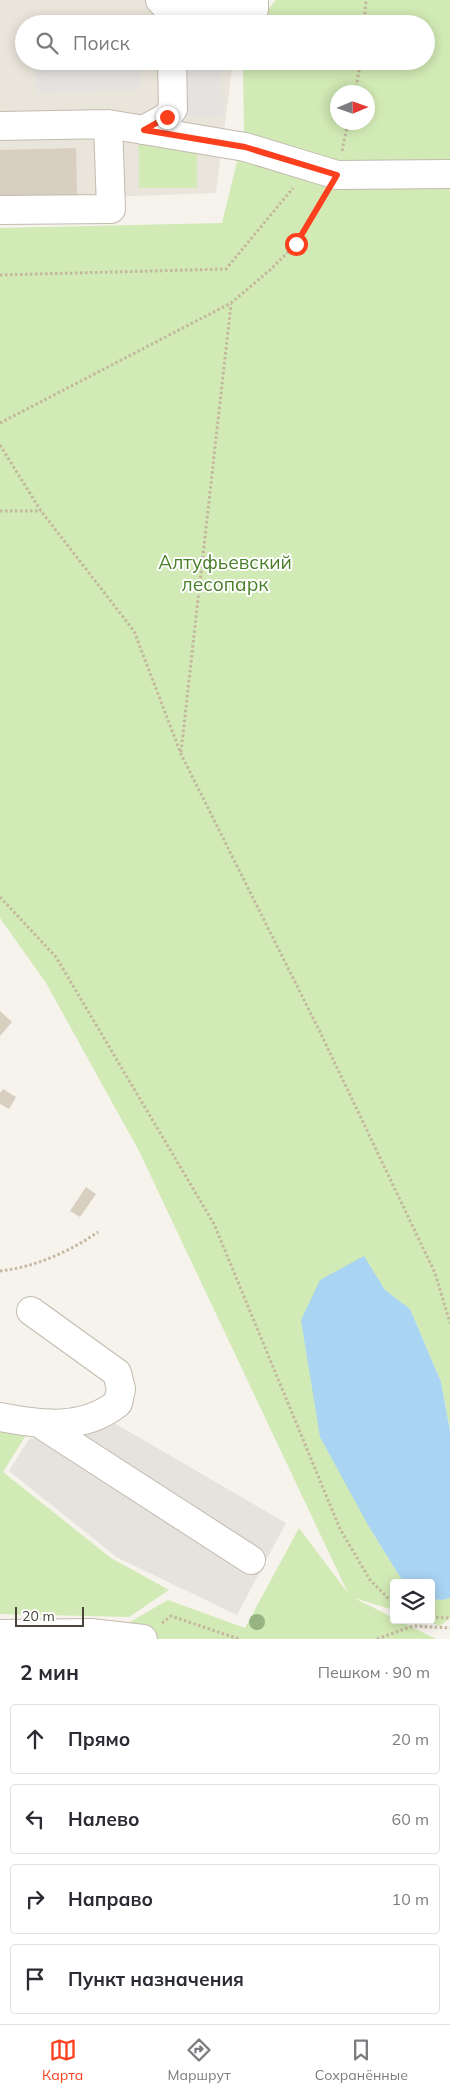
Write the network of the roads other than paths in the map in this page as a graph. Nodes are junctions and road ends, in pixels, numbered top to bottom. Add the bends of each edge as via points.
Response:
1 (254, 0) edge
2 (167, 12) edge
3 (172, 70) edge
4 (108, 124) junction
5 (0, 126) edge
6 (144, 130) junction
7 (450, 174) edge
8 (0, 210) edge
9 (30, 1312) dead end
10 (0, 1417) edge
11 (42, 1425) junction
12 (251, 1560) dead end
13 (0, 1634) edge
14 (142, 1639) edge

1 - 2 street via 254,9
3 - 6 street via 173,109 167,117
4 - 5 street
4 - 6 street
4 - 8 street via 111,209
6 - 7 street via 245,147 337,175
9 - 11 street via 117,1373 121,1389 118,1403 96,1417
10 - 11 street
11 - 12 street
13 - 14 street via 91,1633

